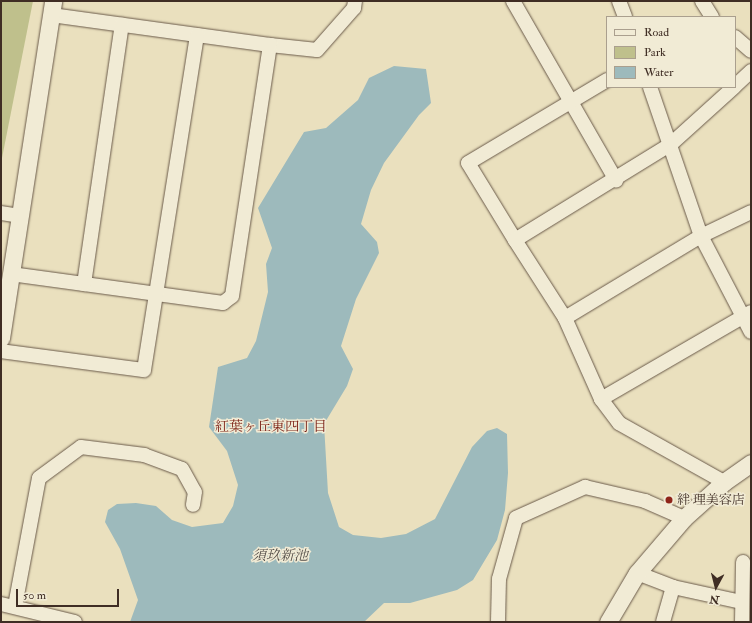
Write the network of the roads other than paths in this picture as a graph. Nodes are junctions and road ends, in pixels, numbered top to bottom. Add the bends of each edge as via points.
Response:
1 (355, 1) edge
2 (513, 1) edge
3 (619, 1) edge
4 (702, 1) edge
5 (52, 8) edge
6 (625, 16) edge
7 (711, 16) edge
8 (122, 25) junction
9 (197, 35) junction
10 (736, 38) edge
11 (270, 45) junction
12 (751, 50) edge
13 (751, 71) edge
14 (606, 81) edge
15 (736, 84) edge
16 (650, 88) edge
17 (732, 88) edge
18 (570, 100) junction
19 (671, 144) junction
20 (616, 180) junction
21 (751, 212) edge
22 (1, 213) edge
23 (19, 216) junction
24 (701, 236) junction
25 (515, 240) junction
26 (12, 274) junction
27 (84, 284) junction
28 (157, 294) junction
29 (746, 314) edge
30 (565, 318) junction
31 (751, 332) edge
32 (1, 338) edge
33 (1, 351) edge
34 (601, 399) junction
35 (751, 463) edge
36 (724, 482) junction
37 (193, 505) dead end
38 (684, 518) junction
39 (744, 562) dead end
40 (637, 573) junction
41 (673, 587) junction
42 (741, 602) junction
43 (8, 605) edge
44 (74, 622) edge
45 (498, 622) edge
46 (608, 622) edge
47 (662, 622) edge
48 (742, 622) edge

1 - 11 street via 354,8 317,50
2 - 18 street
3 - 6 street
4 - 7 street
5 - 8 street
5 - 23 street
8 - 9 street
8 - 27 street
9 - 11 street
9 - 28 street
10 - 12 street
11 - 28 street via 232,296 223,303
13 - 15 street
14 - 18 street
16 - 19 street
17 - 19 street
18 - 20 street
18 - 25 street via 468,162
19 - 20 street
19 - 24 street
20 - 25 street
21 - 24 street
22 - 23 street
23 - 26 street
24 - 29 street
24 - 30 street
25 - 30 street
26 - 27 street
26 - 32 street
27 - 28 street
28 - 33 street via 144,370
29 - 31 street
29 - 34 street
30 - 34 street
34 - 36 street via 619,423
35 - 36 street
36 - 38 street
37 - 43 street via 195,492 182,468 144,455 81,447 39,478
38 - 40 street
38 - 45 street via 645,501 585,487 516,518 499,579
39 - 42 street
40 - 41 street
40 - 46 street
41 - 42 street
41 - 47 street
42 - 48 street
43 - 44 street

